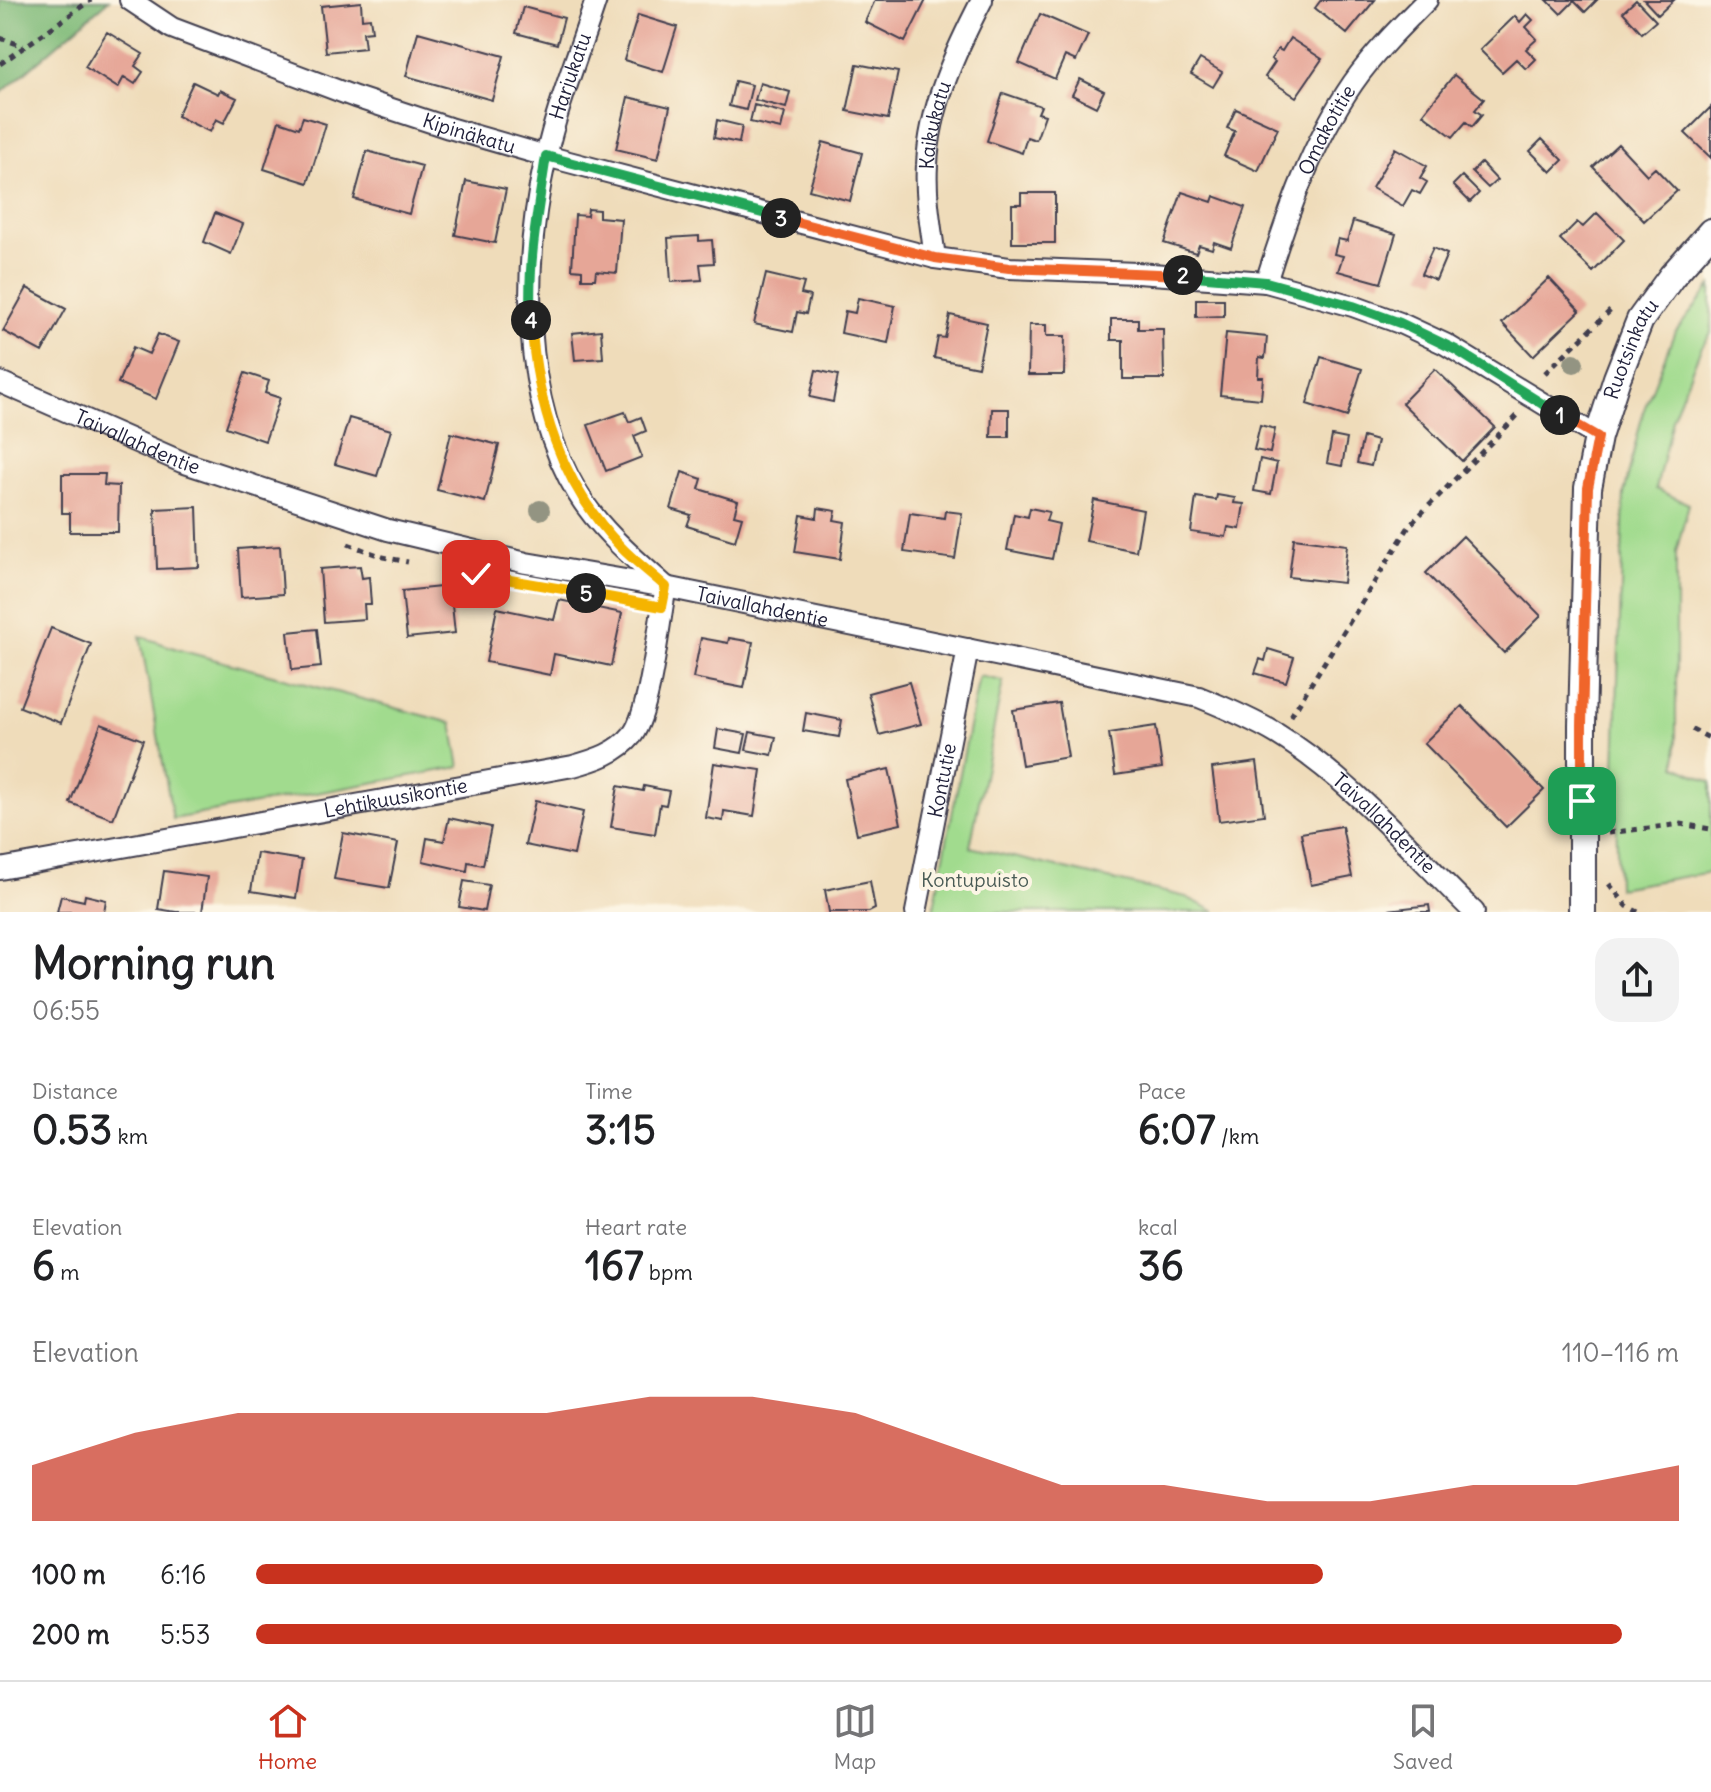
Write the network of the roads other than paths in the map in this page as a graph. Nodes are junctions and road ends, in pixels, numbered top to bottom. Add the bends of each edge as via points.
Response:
1 (130, 0) edge
2 (596, 0) edge
3 (982, 0) edge
4 (1427, 0) edge
5 (546, 156) junction
6 (1709, 237) edge
7 (935, 258) junction
8 (1266, 282) junction
9 (0, 382) edge
10 (1598, 437) junction
11 (666, 587) junction
12 (968, 649) junction
13 (0, 869) edge
14 (916, 912) edge
15 (1474, 912) edge
16 (1582, 912) edge

1 - 5 street, Kipinäkatu via 172,28 355,97
2 - 5 street, Harjukatu
3 - 7 street, Kaikukatu via 953,61 930,134 927,193
4 - 8 street, Omakotitie via 1353,82 1320,138 1289,209
5 - 7 street, Kipinäkatu
5 - 11 street, Harjukatu via 529,291 546,420 579,496 620,546
6 - 10 street, Ruotsinkatu via 1640,320
7 - 8 street, Kipinäkatu via 1009,268
8 - 10 street, Kipinäkatu via 1353,306 1445,344
9 - 11 street, Taivallahdentie via 182,462 388,530 526,563
10 - 16 street, Ruotsinkatu via 1588,488
11 - 12 street, Taivallahdentie
11 - 13 street, Lehtikuusikontie via 644,706 633,733 606,755 562,768
12 - 14 street, Kontutie
12 - 15 street, Taivallahdentie via 1199,697 1229,709 1315,760

